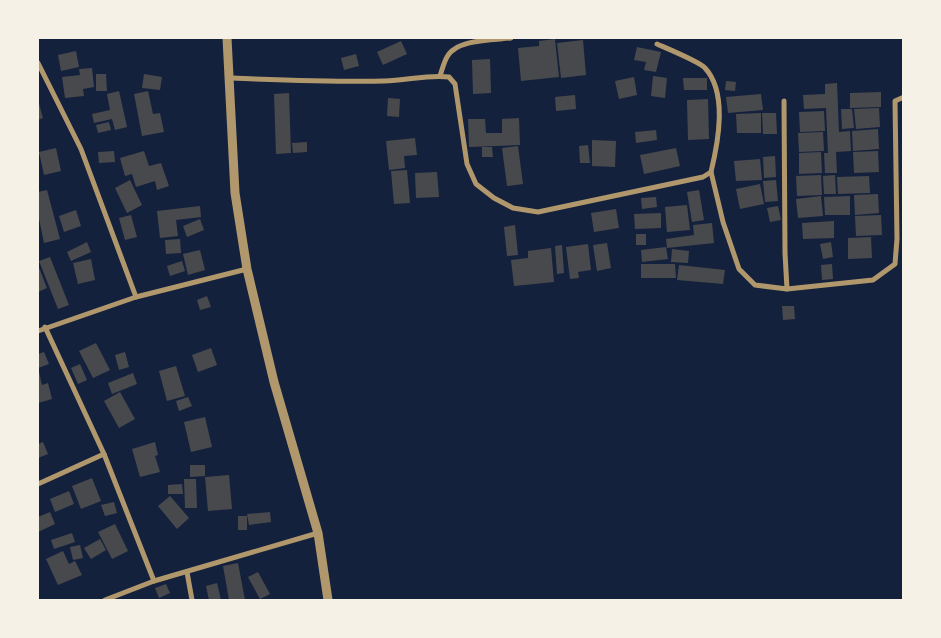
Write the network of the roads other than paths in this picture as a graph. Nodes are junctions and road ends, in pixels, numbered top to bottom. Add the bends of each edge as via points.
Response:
1 (227, 38) edge
2 (511, 38) edge
3 (657, 44) dead end
4 (38, 63) edge
5 (440, 76) junction
6 (229, 78) junction
7 (904, 97) edge
8 (784, 101) dead end
9 (711, 172) junction
10 (246, 269) junction
11 (787, 289) junction
12 (136, 297) junction
13 (45, 327) junction
14 (38, 331) edge
15 (104, 454) junction
16 (38, 484) edge
17 (318, 533) junction
18 (187, 572) junction
19 (154, 581) junction
20 (105, 600) edge
21 (192, 600) edge
22 (328, 600) edge

1 - 6 street
2 - 5 street via 456,47 448,55
3 - 9 street via 704,67 717,89 718,140
4 - 12 street via 81,149
5 - 6 street via 378,82
5 - 9 street via 449,77 455,84 467,164 476,184 513,208 538,212 703,177
6 - 10 street via 235,193
7 - 11 street via 895,101 895,264 873,280
8 - 11 street
9 - 11 street via 739,269 754,285
10 - 12 street
10 - 17 street via 274,382
12 - 13 street
13 - 14 street
13 - 15 street
15 - 16 street
15 - 19 street
17 - 18 street
17 - 22 street
18 - 19 street
18 - 21 street
19 - 20 street

